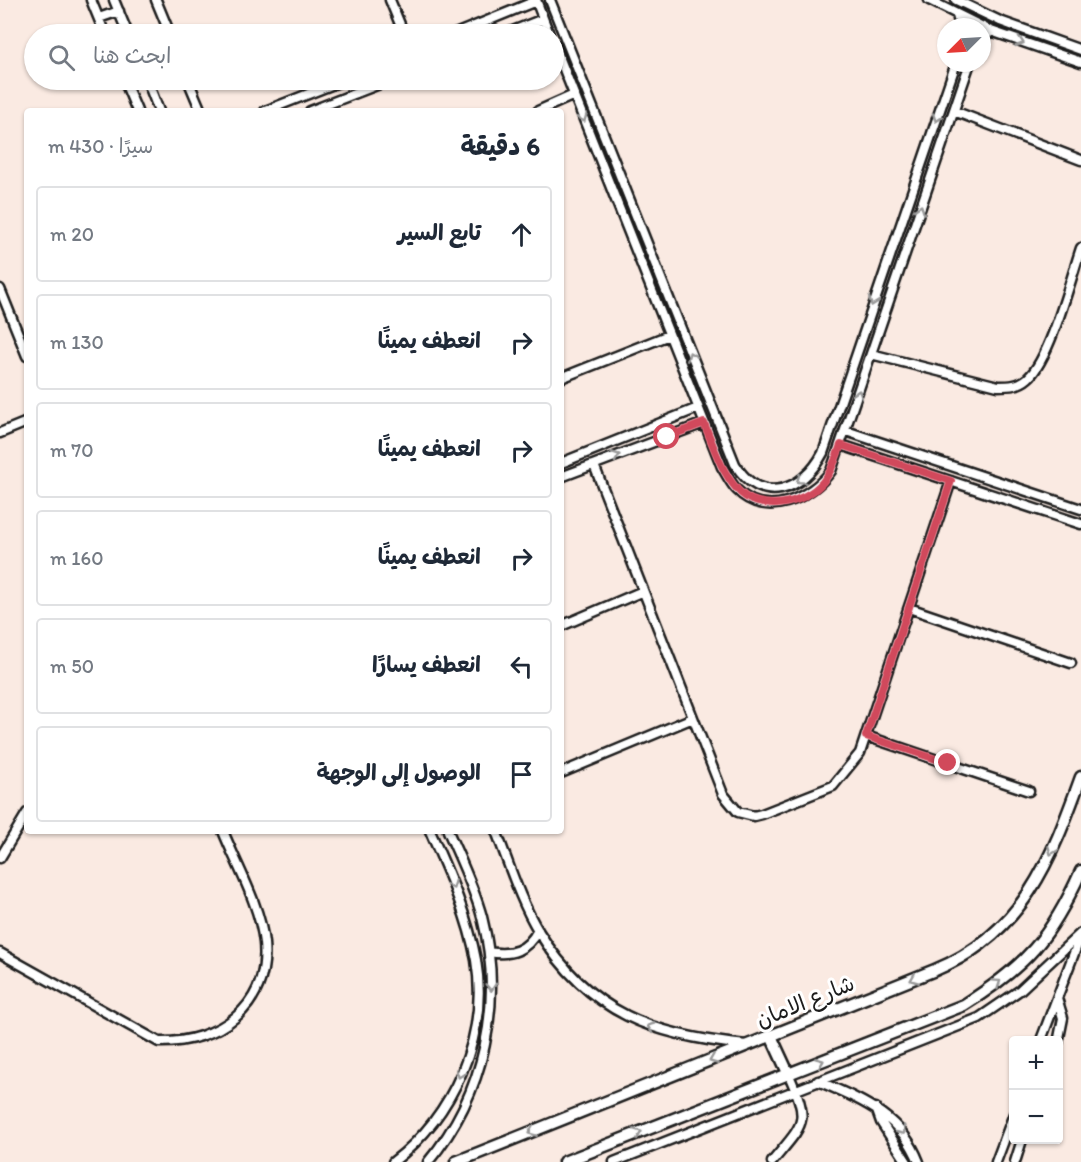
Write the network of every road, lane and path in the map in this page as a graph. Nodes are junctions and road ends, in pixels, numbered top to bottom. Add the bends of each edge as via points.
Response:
1 (91, 0) edge
2 (114, 0) edge
3 (156, 0) edge
4 (390, 0) edge
5 (550, 0) edge
6 (929, 0) edge
7 (957, 0) edge
8 (536, 1) edge
9 (119, 11) junction
10 (957, 15) junction
11 (99, 18) junction
12 (958, 18) edge
13 (963, 18) edge
14 (543, 19) junction
15 (101, 24) edge
16 (124, 24) edge
17 (166, 24) edge
18 (400, 24) edge
19 (486, 24) edge
20 (530, 24) edge
21 (545, 24) edge
22 (560, 24) edge
23 (991, 31) edge
24 (564, 35) edge
25 (1081, 50) edge
26 (1081, 62) edge
27 (564, 70) edge
28 (953, 72) edge
29 (967, 72) edge
30 (128, 90) edge
31 (151, 90) edge
32 (192, 90) edge
33 (318, 90) edge
34 (330, 90) edge
35 (364, 90) edge
36 (574, 95) junction
37 (335, 101) junction
38 (136, 108) edge
39 (158, 108) edge
40 (200, 108) edge
41 (273, 108) edge
42 (318, 108) edge
43 (545, 108) edge
44 (954, 111) junction
45 (1081, 160) edge
46 (899, 229) junction
47 (912, 233) junction
48 (644, 237) junction
49 (632, 242) junction
50 (1081, 248) edge
51 (0, 289) edge
52 (669, 335) junction
53 (24, 349) edge
54 (871, 354) junction
55 (564, 377) edge
56 (698, 408) junction
57 (24, 423) edge
58 (704, 423) junction
59 (642, 430) junction
60 (846, 431) junction
61 (0, 433) edge
62 (648, 444) junction
63 (841, 445) junction
64 (891, 447) junction
65 (887, 460) junction
66 (564, 462) edge
67 (594, 465) junction
68 (564, 476) edge
69 (951, 481) junction
70 (1081, 509) edge
71 (1081, 524) edge
72 (643, 591) junction
73 (909, 608) junction
74 (564, 625) edge
75 (1071, 663) dead end
76 (693, 718) junction
77 (866, 736) junction
78 (564, 772) edge
79 (1081, 777) edge
80 (1029, 791) dead end
81 (24, 818) edge
82 (224, 834) edge
83 (431, 834) edge
84 (449, 834) edge
85 (497, 834) edge
86 (0, 858) edge
87 (1081, 871) edge
88 (1077, 888) edge
89 (538, 930) junction
90 (1081, 934) edge
91 (0, 952) edge
92 (489, 952) junction
93 (1057, 998) junction
94 (771, 1036) junction
95 (1043, 1036) edge
96 (1060, 1036) edge
97 (749, 1045) junction
98 (789, 1075) junction
99 (818, 1081) junction
100 (795, 1090) junction
101 (876, 1107) junction
102 (1009, 1127) edge
103 (1021, 1144) edge
104 (393, 1162) edge
105 (428, 1162) edge
106 (456, 1162) edge
107 (564, 1162) edge
108 (614, 1162) edge
109 (772, 1162) edge
110 (907, 1162) edge
111 (919, 1162) edge
112 (996, 1162) edge
113 (1015, 1162) edge

1 - 11 street
2 - 9 street
3 - 17 street
4 - 18 street
5 - 22 street
6 - 10 street
7 - 25 street via 1000,21
8 - 14 street
8 - 19 street
9 - 11 street
9 - 16 street
10 - 12 street
10 - 13 street
11 - 15 street
14 - 20 street
14 - 21 street
23 -> 26 street
24 - 48 street
27 - 36 street
28 -> 46 street
29 - 44 street
30 - 38 street
31 - 39 street
32 - 40 street
33 - 41 street
34 - 37 street
35 - 37 street
36 - 43 street
36 -> 49 street
37 - 42 street
44 - 45 street
47 -> 44 street
46 - 47 street
46 -> 48 street via 823,453 803,480 788,488 770,490 743,478 735,464
47 - 54 street
48 - 49 street
49 - 52 street
50 - 54 street via 1042,359 1029,378 1016,385 998,386
51 - 53 street
52 - 55 street
52 - 56 street
60 -> 54 street
56 - 58 street
56 - 59 street
57 - 61 street
58 - 62 street
58 - 63 street via 722,466 738,491 750,500 765,503 796,500 810,493 831,471
59 - 62 street
59 - 66 street
60 - 63 street
60 - 64 street
67 -> 62 street
63 - 65 street
64 - 65 street
64 - 70 street
65 - 69 street
67 - 68 street
67 - 72 street
69 - 71 street
69 - 73 street
72 - 74 street
72 - 76 street
73 - 75 street
73 - 77 street
76 - 77 street via 727,801 746,815 762,814 832,786 860,753
76 - 78 street
77 - 80 street
79 -> 94 street, شارع الامان via 1040,879 994,937 940,968
81 - 86 street
82 - 91 street via 259,920 264,943 263,967 242,1010 205,1037 159,1042
83 -> 104 street via 471,940 479,995 469,1053 450,1098 430,1128
84 - 92 street via 481,915
85 - 89 street
87 - 88 street
98 -> 88 street via 964,1005 1004,979 1036,948
89 - 92 street via 517,952
97 -> 89 street via 672,1034 620,1012 584,987 560,963
90 - 93 street
90 - 99 street via 1020,990 979,1018
92 -> 105 street via 492,996 483,1056 461,1113
93 - 95 street
93 - 96 street via 1064,1018
94 - 97 street, شارع الامان
94 - 98 street
97 -> 106 street, شارع الامان
98 - 100 street
107 -> 98 street
99 - 100 street
99 - 101 street
100 - 108 street
100 - 109 street via 803,1110 802,1122
101 - 110 street via 881,1122
101 -> 111 street via 902,1131
102 - 112 street
103 - 113 street

